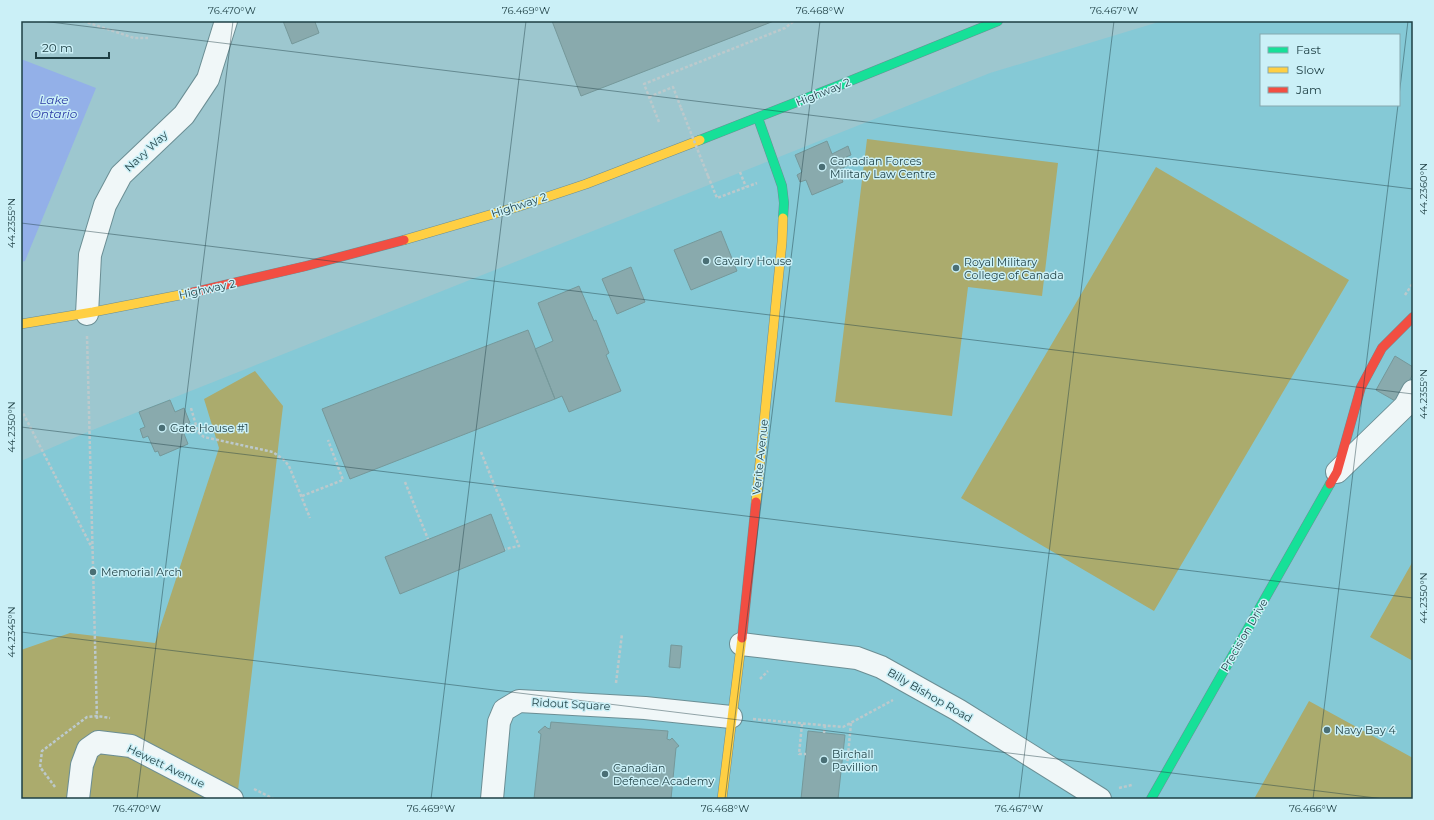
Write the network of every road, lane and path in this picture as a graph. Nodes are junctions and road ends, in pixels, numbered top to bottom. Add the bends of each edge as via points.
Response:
1 (83, 21) edge
2 (226, 21) edge
3 (794, 21) edge
4 (998, 21) edge
5 (148, 38) dead end
6 (649, 97) junction
7 (758, 118) junction
8 (659, 122) dead end
9 (740, 172) dead end
10 (763, 181) dead end
11 (746, 187) junction
12 (87, 314) junction
13 (1413, 317) edge
14 (21, 324) edge
15 (1413, 391) edge
16 (191, 408) dead end
17 (21, 409) edge
18 (328, 440) dead end
19 (481, 452) dead end
20 (1337, 472) junction
21 (405, 482) dead end
22 (302, 496) junction
23 (310, 518) dead end
24 (428, 539) dead end
25 (505, 549) dead end
26 (93, 550) junction
27 (622, 634) dead end
28 (741, 644) junction
29 (770, 669) dead end
30 (757, 682) dead end
31 (917, 687) junction
32 (613, 706) junction
33 (754, 712) dead end
34 (97, 716) junction
35 (731, 717) junction
36 (753, 719) junction
37 (851, 723) junction
38 (802, 724) junction
39 (825, 725) junction
40 (752, 726) dead end
41 (824, 733) dead end
42 (98, 742) junction
43 (806, 754) dead end
44 (842, 766) dead end
45 (68, 796) edge
46 (232, 799) edge
47 (492, 799) edge
48 (722, 799) edge
49 (1100, 799) edge
50 (1151, 799) edge

1 - 5 path via 134,38
2 - 12 street, Navy Way via 208,79 184,115 121,175 105,205 90,256
3 - 6 path via 785,28 644,84
4 - 7 street, Highway 2
6 - 8 path
6 - 11 path, bridge via 673,87 717,198
7 - 12 street, Highway 2 via 586,184 445,228 282,273
7 - 28 street, Verite Avenue via 782,186 784,203
9 - 11 path
10 - 11 path
12 - 14 street, Highway 2
12 - 26 path
13 - 20 street, Precision Drive via 1382,348 1362,387
15 - 20 street, Precision Drive via 1404,406
16 - 22 path via 198,432 204,437 273,452 284,460
17 - 26 path
18 - 22 path via 344,480
19 - 25 path via 519,546
20 - 50 street, Precision Drive
21 - 24 path
22 - 23 path
26 - 34 path
27 - 32 path
28 - 31 street, Billy Bishop Road via 857,658 881,667
28 - 35 street, Verite Avenue
29 - 30 path
31 - 37 path
31 - 49 street, Billy Bishop Road
32 - 35 street, Ridout Square
32 - 47 street, Ridout Square via 519,701 504,710 499,722
33 - 36 path
34 - 42 path
34 - 45 path via 87,717 42,751 40,767
35 - 36 path
35 - 48 street, Verite Avenue
36 - 38 path
36 - 40 path
37 - 39 path via 843,727
37 - 44 path via 847,766
38 - 39 path
38 - 43 path via 799,754
39 - 41 path
42 - 45 street via 88,749
42 - 46 street, Hewett Avenue via 130,746

